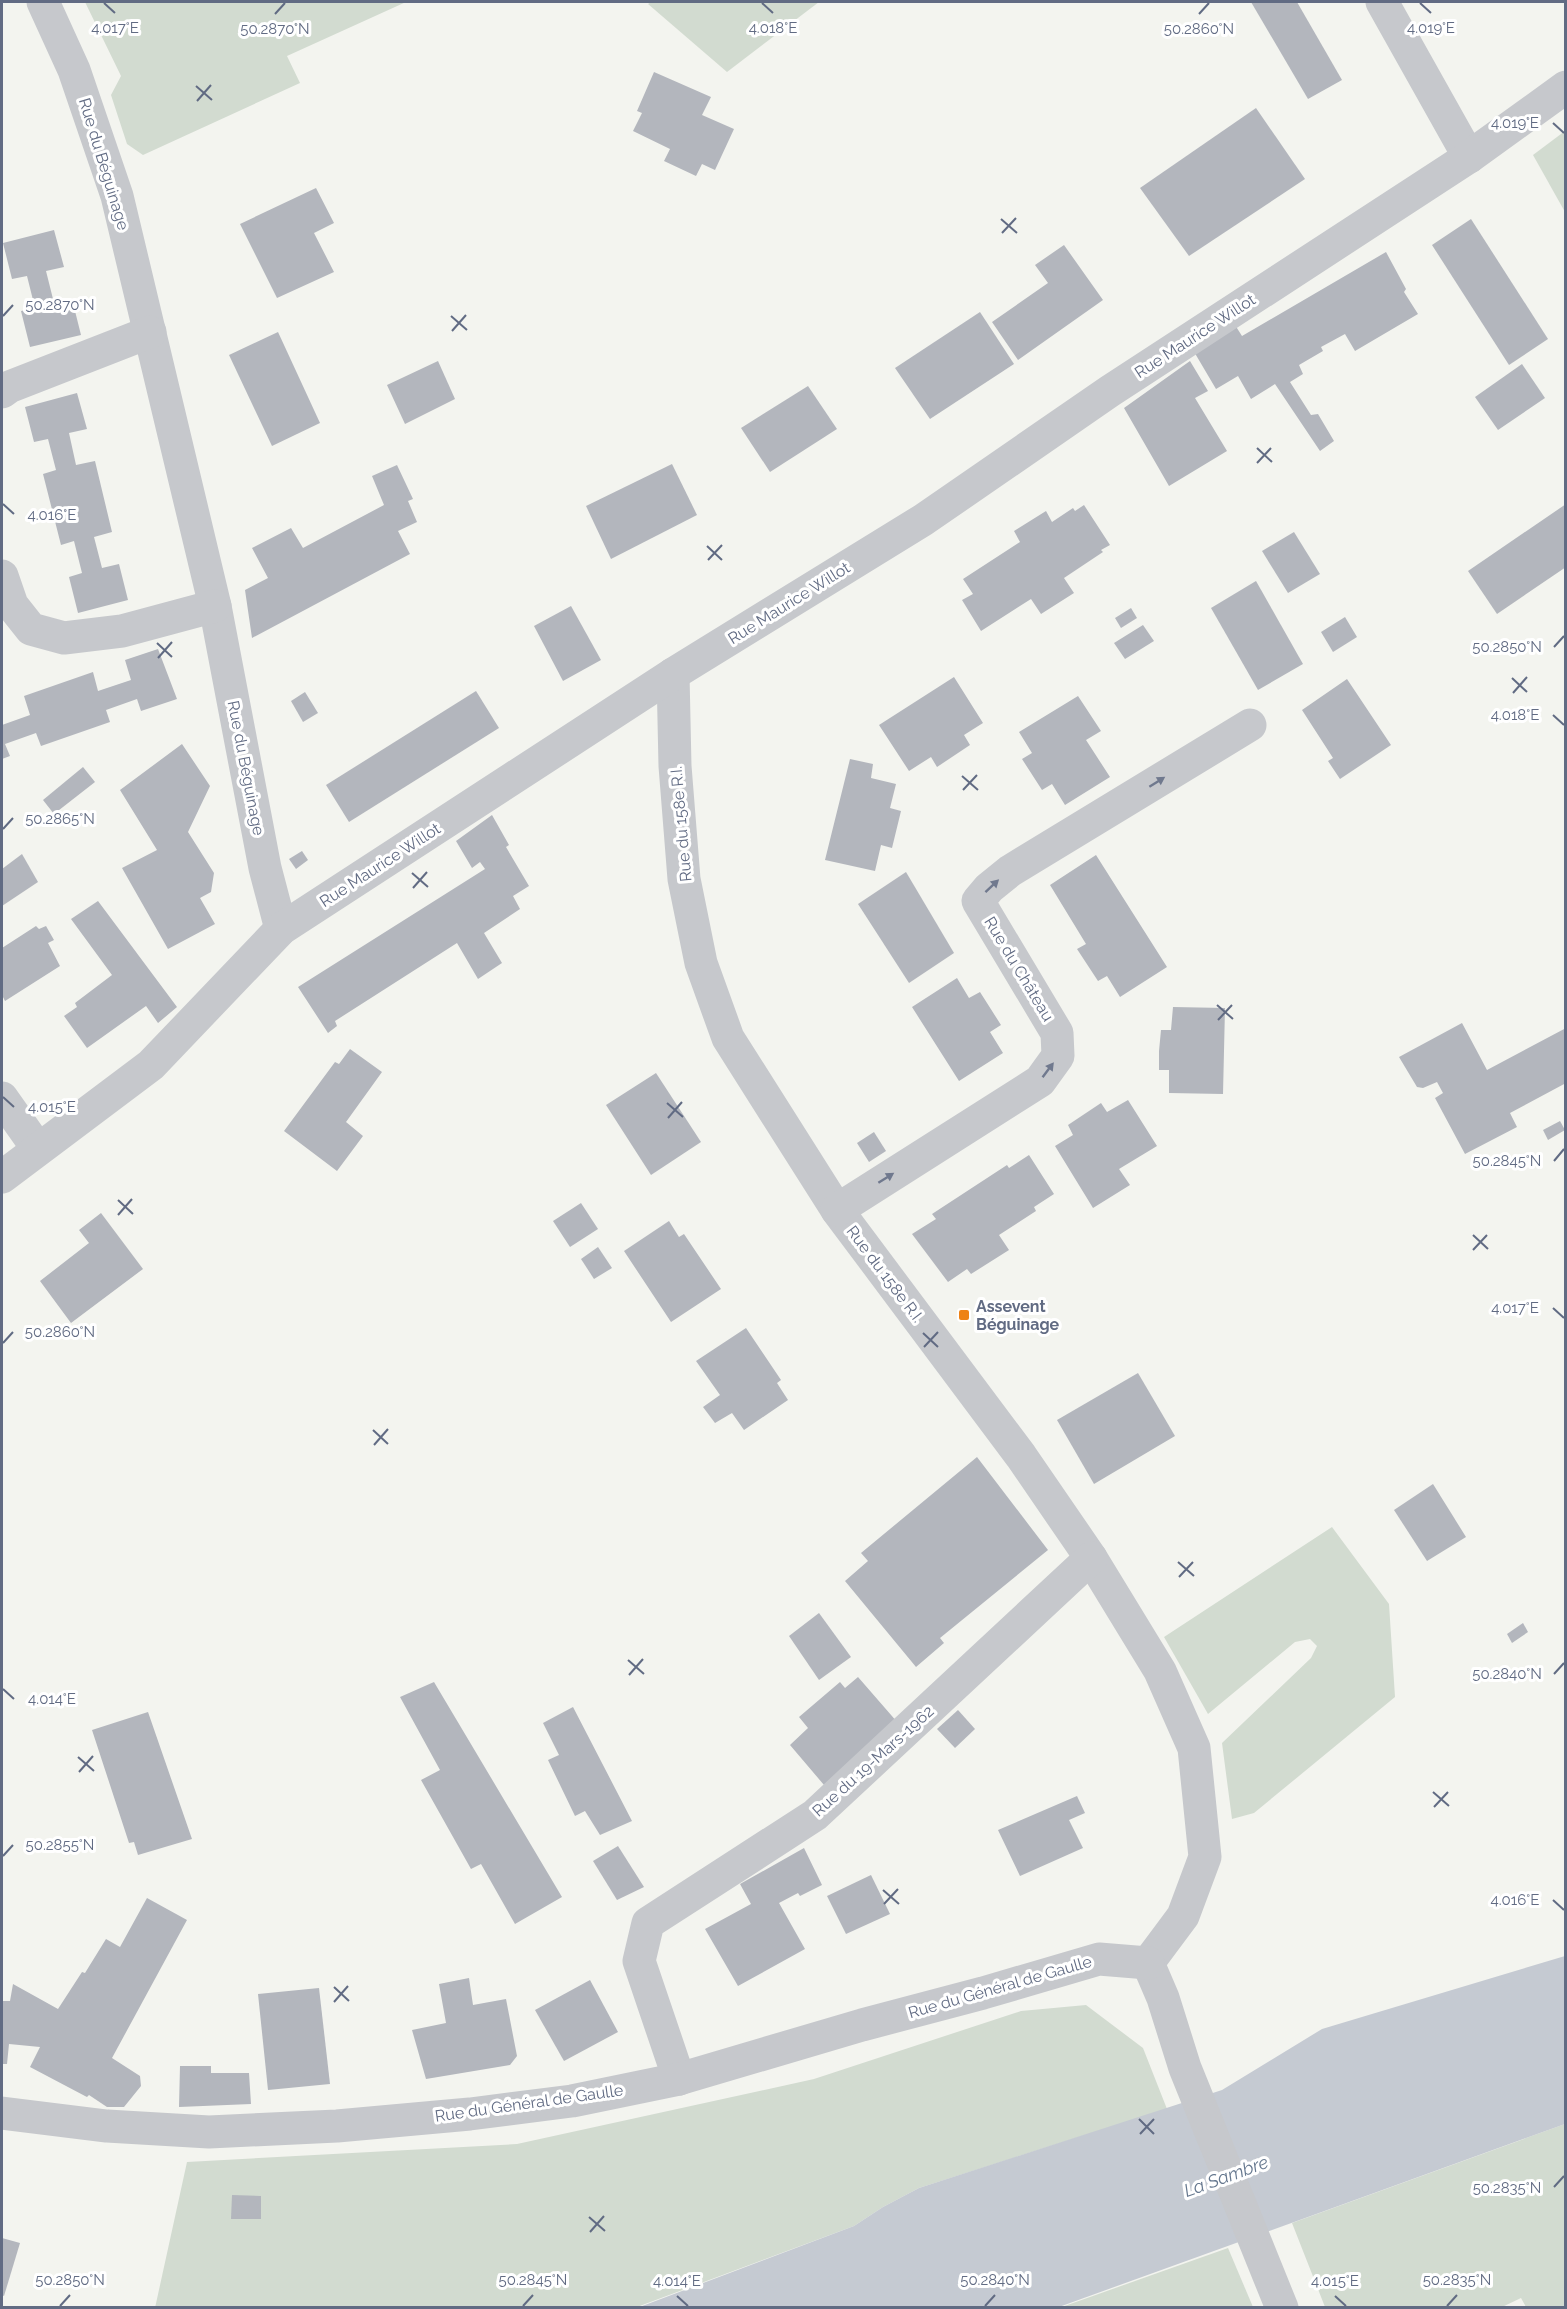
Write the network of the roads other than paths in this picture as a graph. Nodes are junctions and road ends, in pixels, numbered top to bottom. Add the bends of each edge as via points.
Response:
1 (43, 2) edge
2 (1382, 2) edge
3 (1566, 87) edge
4 (1469, 157) junction
5 (150, 332) junction
6 (2, 392) edge
7 (2, 576) edge
8 (215, 606) junction
9 (673, 674) junction
10 (1250, 725) dead end
11 (281, 929) junction
12 (2, 1098) edge
13 (39, 1149) junction
14 (2, 1177) edge
15 (837, 1210) junction
16 (1091, 1558) junction
17 (1148, 1963) junction
18 (679, 2079) junction
19 (2, 2113) edge
20 (1280, 2303) edge

1 - 5 street, Rue du Béguinage via 74,70 117,196
2 - 4 street
3 - 4 street, Rue Maurice Willot
4 - 9 street, Rue Maurice Willot via 1110,391 923,520
5 - 6 street
5 - 8 street, Rue du Béguinage
7 - 8 street via 12,605 31,629 64,638 122,631
8 - 11 street, Rue du Béguinage via 265,868
9 - 11 street, Rue Maurice Willot
9 - 15 street, Rue du 158e R.I. via 684,879 701,963 728,1038
15 -> 10 street, Rue du Château via 1040,1081 1058,1056 1058,1033 978,901 989,888 1010,871
11 - 13 street, Rue Maurice Willot via 151,1065
12 - 13 street
13 - 14 street, Rue Maurice Willot
15 - 16 street, Rue du 158e R.I. via 1021,1456
16 - 17 street, Rue du 158e R.I. via 1160,1671 1194,1748 1205,1857 1183,1916
16 - 18 street, Rue du 19-Mars-1962 via 815,1815 648,1923 639,1961
17 - 18 street, Rue du Général de Gaulle via 1100,1959
17 - 20 street via 1185,2068
18 - 19 street, Rue du Général de Gaulle via 572,2101 325,2127 209,2132 107,2126

